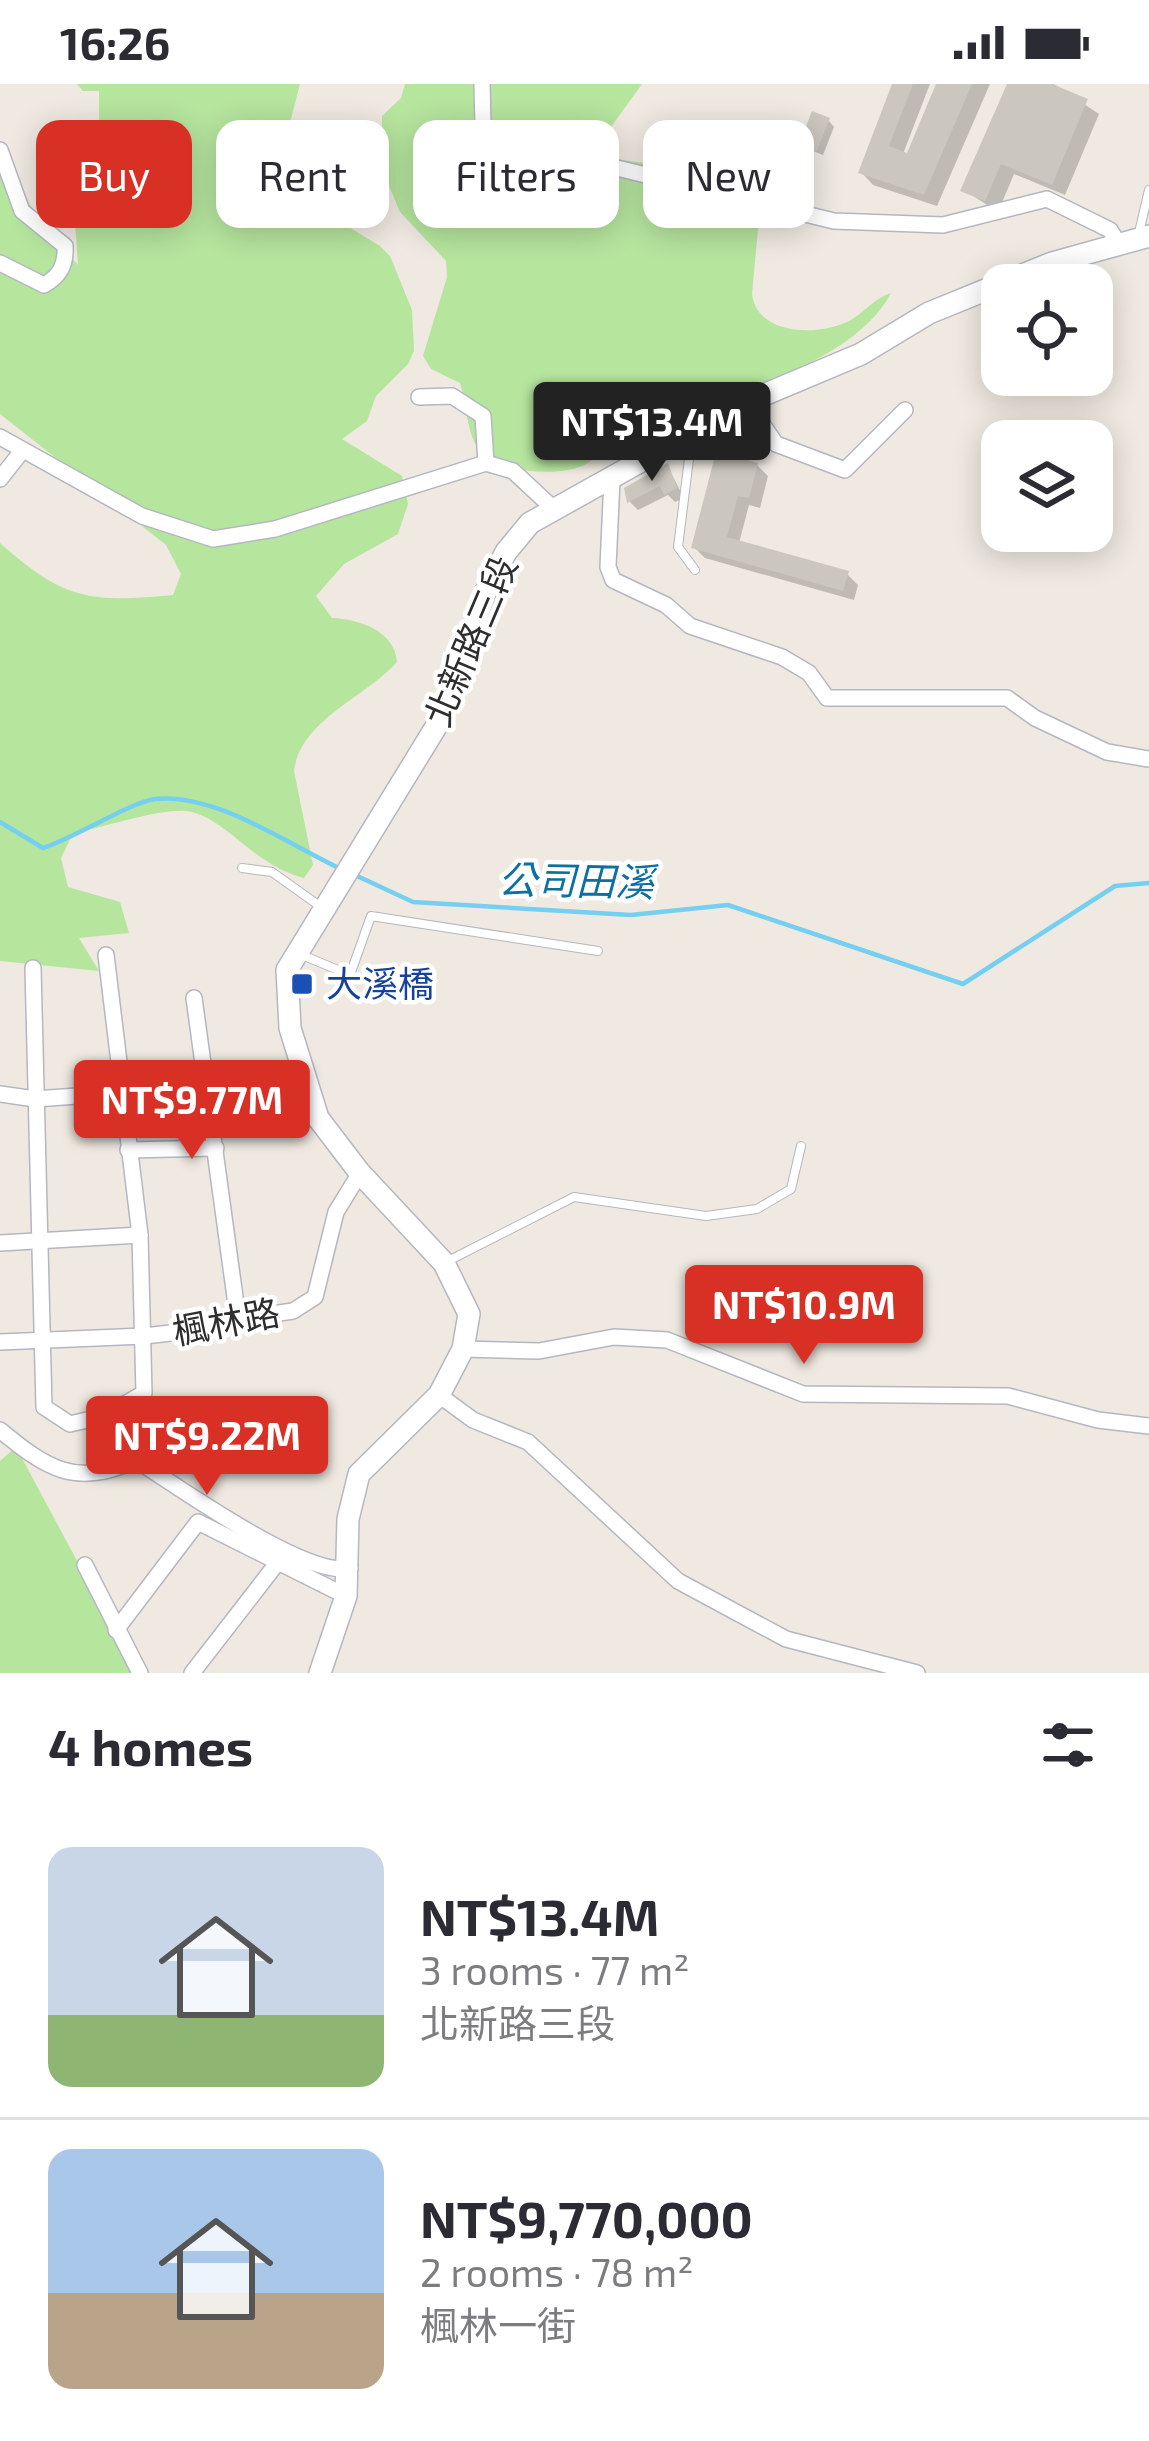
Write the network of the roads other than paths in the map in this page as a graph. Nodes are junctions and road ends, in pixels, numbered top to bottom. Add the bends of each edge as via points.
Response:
1 (482, 84) edge
2 (0, 150) edge
3 (1149, 190) edge
4 (1136, 240) edge
5 (0, 263) edge
6 (419, 397) dead end
7 (747, 401) junction
8 (905, 410) dead end
9 (692, 434) junction
10 (0, 437) edge
11 (22, 451) junction
12 (486, 463) junction
13 (0, 479) edge
14 (612, 479) junction
15 (555, 510) junction
16 (695, 570) dead end
17 (1149, 759) edge
18 (242, 868) dead end
19 (328, 898) junction
20 (598, 951) dead end
21 (294, 952) junction
22 (106, 955) dead end
23 (33, 968) dead end
24 (194, 998) dead end
25 (119, 1093) junction
26 (0, 1094) edge
27 (34, 1100) junction
28 (801, 1146) dead end
29 (216, 1148) junction
30 (128, 1150) junction
31 (360, 1173) junction
32 (140, 1235) junction
33 (0, 1243) edge
34 (39, 1243) junction
35 (444, 1264) junction
36 (238, 1319) junction
37 (144, 1336) junction
38 (0, 1342) edge
39 (42, 1342) junction
40 (464, 1349) junction
41 (439, 1395) junction
42 (1149, 1426) edge
43 (0, 1430) edge
44 (278, 1562) junction
45 (85, 1565) dead end
46 (350, 1568) junction
47 (346, 1596) junction
48 (116, 1630) junction
49 (140, 1673) edge
50 (192, 1673) edge
51 (320, 1673) edge
52 (917, 1673) edge

1 - 4 street via 483,125 518,168 613,167 834,221 943,226 1047,200
2 - 5 street via 22,211 64,246 66,261 44,285
3 - 4 lane
4 - 7 main road, 北新路三段 via 1052,263 929,313 861,353
6 - 12 street via 452,396 483,416
7 - 8 street via 776,444 845,470
7 - 9 main road, 北新路三段
9 - 14 main road, 北新路三段
9 - 16 lane via 678,547
10 - 11 street
11 - 12 street via 142,516 213,539 275,529
11 - 13 street
12 - 15 street via 513,470
14 - 15 main road, 北新路三段
14 - 17 street via 613,580 690,626 782,657 827,698 1007,698 1107,752
15 - 19 main road, 北新路三段 via 530,523 506,552 442,717
18 - 19 lane via 272,872
19 - 21 main road
20 - 21 lane via 371,916 350,975
21 - 31 main road via 285,994 305,1089
22 - 25 street
23 - 27 street
24 - 29 street
25 - 27 street
25 - 30 street
26 - 27 street
27 - 34 street
28 - 35 lane via 791,1190 757,1209 706,1216 574,1197
29 - 30 street
29 - 36 street
30 - 32 street
31 - 35 main road
31 - 36 street, 楓林路 via 336,1212 315,1297 292,1311
32 - 34 street
32 - 37 street
33 - 34 street
34 - 39 street
35 - 40 main road via 469,1314
36 - 37 street, 楓林路
37 - 39 street, 楓林路
37 - 39 street via 144,1393 70,1424 44,1407
38 - 39 street, 楓林路
40 - 41 main road
40 - 42 street via 667,1340 802,1394 1008,1396
41 - 46 main road via 358,1474 348,1519
41 - 52 street via 473,1420 528,1442 678,1581 786,1639
43 - 46 street via 41,1463 73,1474 107,1473 136,1460 281,1550
44 - 47 street
44 - 48 street via 198,1522
44 - 50 street
45 - 48 street
46 - 47 main road
47 - 51 main road
48 - 49 street

